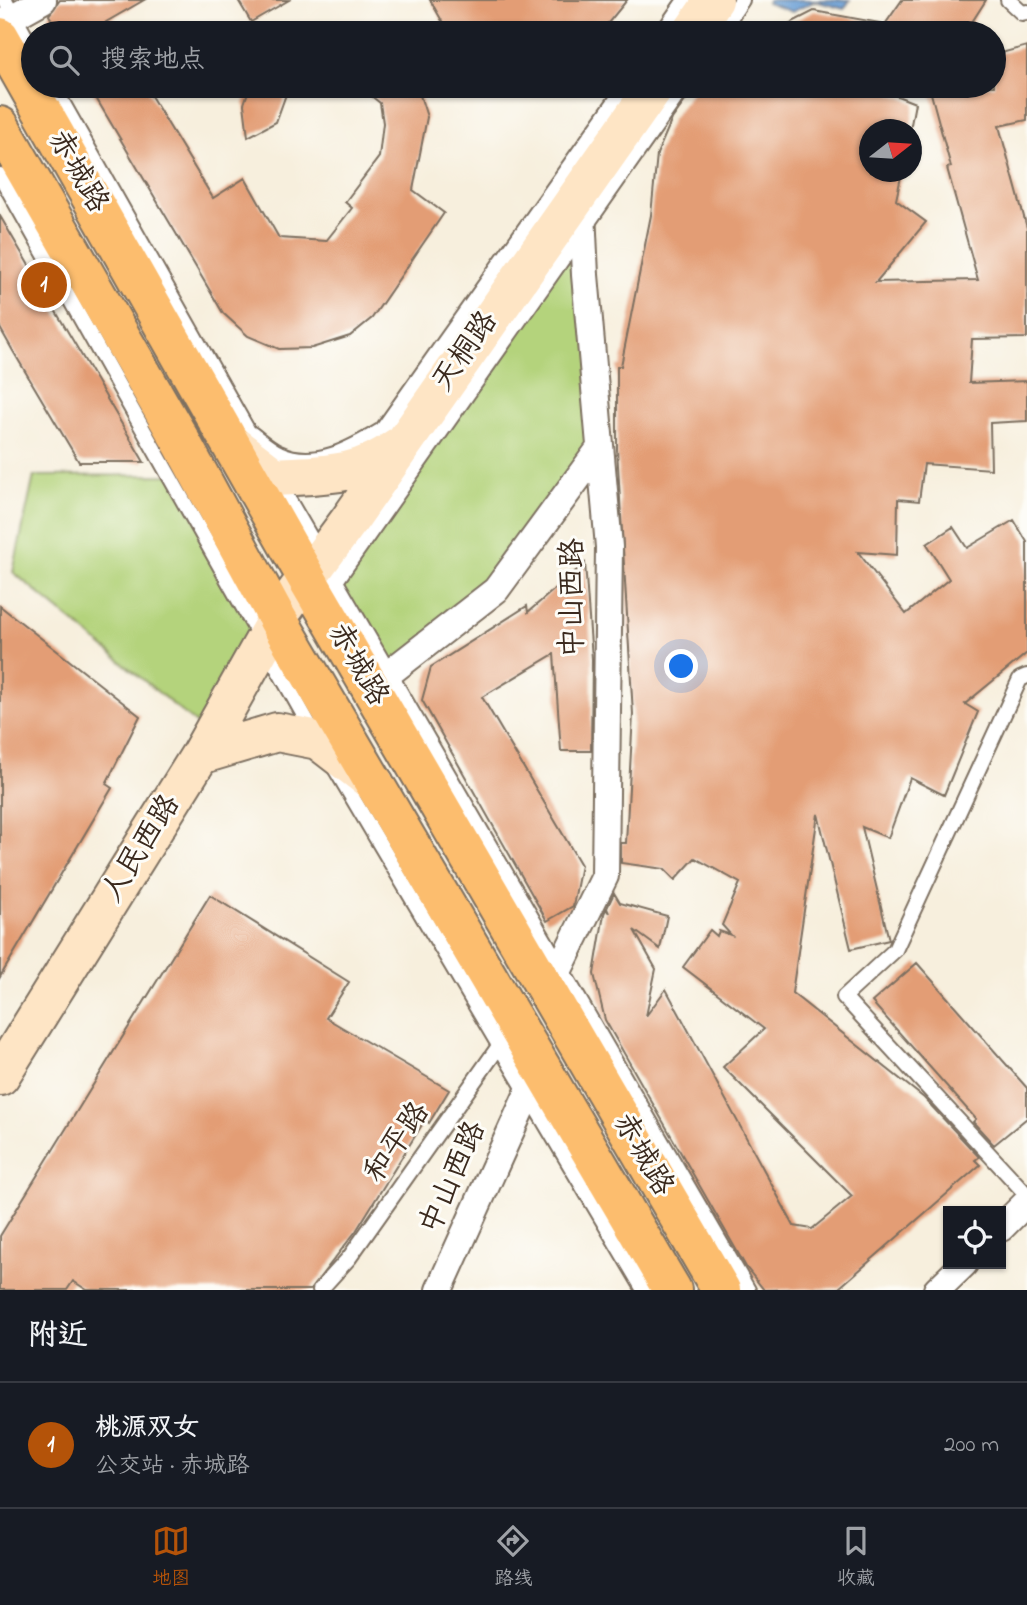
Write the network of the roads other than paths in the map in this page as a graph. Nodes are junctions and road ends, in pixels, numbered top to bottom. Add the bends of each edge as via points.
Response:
1 (43, 0) edge
2 (685, 0) edge
3 (714, 0) edge
4 (742, 0) edge
5 (1008, 0) edge
6 (1027, 12) edge
7 (5, 19) edge
8 (670, 21) edge
9 (699, 21) edge
10 (728, 21) edge
11 (21, 37) edge
12 (21, 48) edge
13 (49, 98) edge
14 (59, 98) edge
15 (617, 98) edge
16 (647, 98) edge
17 (676, 98) edge
18 (0, 126) edge
19 (0, 175) edge
20 (581, 191) junction
21 (582, 230) junction
22 (239, 437) junction
23 (401, 443) junction
24 (600, 448) junction
25 (275, 477) junction
26 (321, 572) junction
27 (270, 630) junction
28 (388, 674) junction
29 (1027, 676) edge
30 (318, 740) junction
31 (200, 755) junction
32 (375, 784) junction
33 (554, 980) junction
34 (515, 1023) junction
35 (0, 1076) edge
36 (528, 1093) junction
37 (1027, 1195) edge
38 (1027, 1202) edge
39 (1006, 1223) edge
40 (959, 1269) edge
41 (320, 1290) edge
42 (439, 1290) edge
43 (644, 1290) edge
44 (672, 1290) edge
45 (721, 1290) edge
46 (748, 1290) edge
47 (937, 1290) edge

1 - 7 street
2 - 8 lane
3 - 9 main road
4 - 10 lane
5 - 6 lane via 1022,13
7 - 11 lane
7 - 12 main road, 赤城路
13 - 22 main road, 赤城路
14 - 22 lane
15 - 22 lane via 382,430 349,450 315,459 279,454
16 - 20 main road, 天桐路
17 - 21 lane
18 - 27 main road, 赤城路 via 181,443
19 - 27 lane
20 - 21 street, 中山西路
20 - 23 main road, 天桐路
21 - 24 street, 中山西路
21 - 26 lane
22 - 25 main road
22 - 26 main road, 赤城路
23 - 25 main road via 382,458 347,473
23 - 26 main road, 天桐路
24 - 28 street via 496,590
24 - 33 street, 中山西路 via 609,547 605,876
25 - 26 lane
26 - 27 main road, 天桐路
26 - 28 lane
26 - 33 main road, 赤城路
27 - 30 lane
27 - 31 main road, 人民西路
27 - 32 main road, 赤城路
28 - 33 lane
29 - 37 lane via 1020,678 895,950 844,997
30 - 31 main road via 277,732
30 - 32 main road
30 - 36 lane
31 - 35 main road, 人民西路
32 - 34 main road, 赤城路
33 - 45 main road, 赤城路
33 - 46 lane
34 - 41 lane, 和平路 via 349,1258
34 - 44 main road, 赤城路
36 - 42 street, 中山西路
36 - 43 lane
38 - 39 street
40 - 47 street

